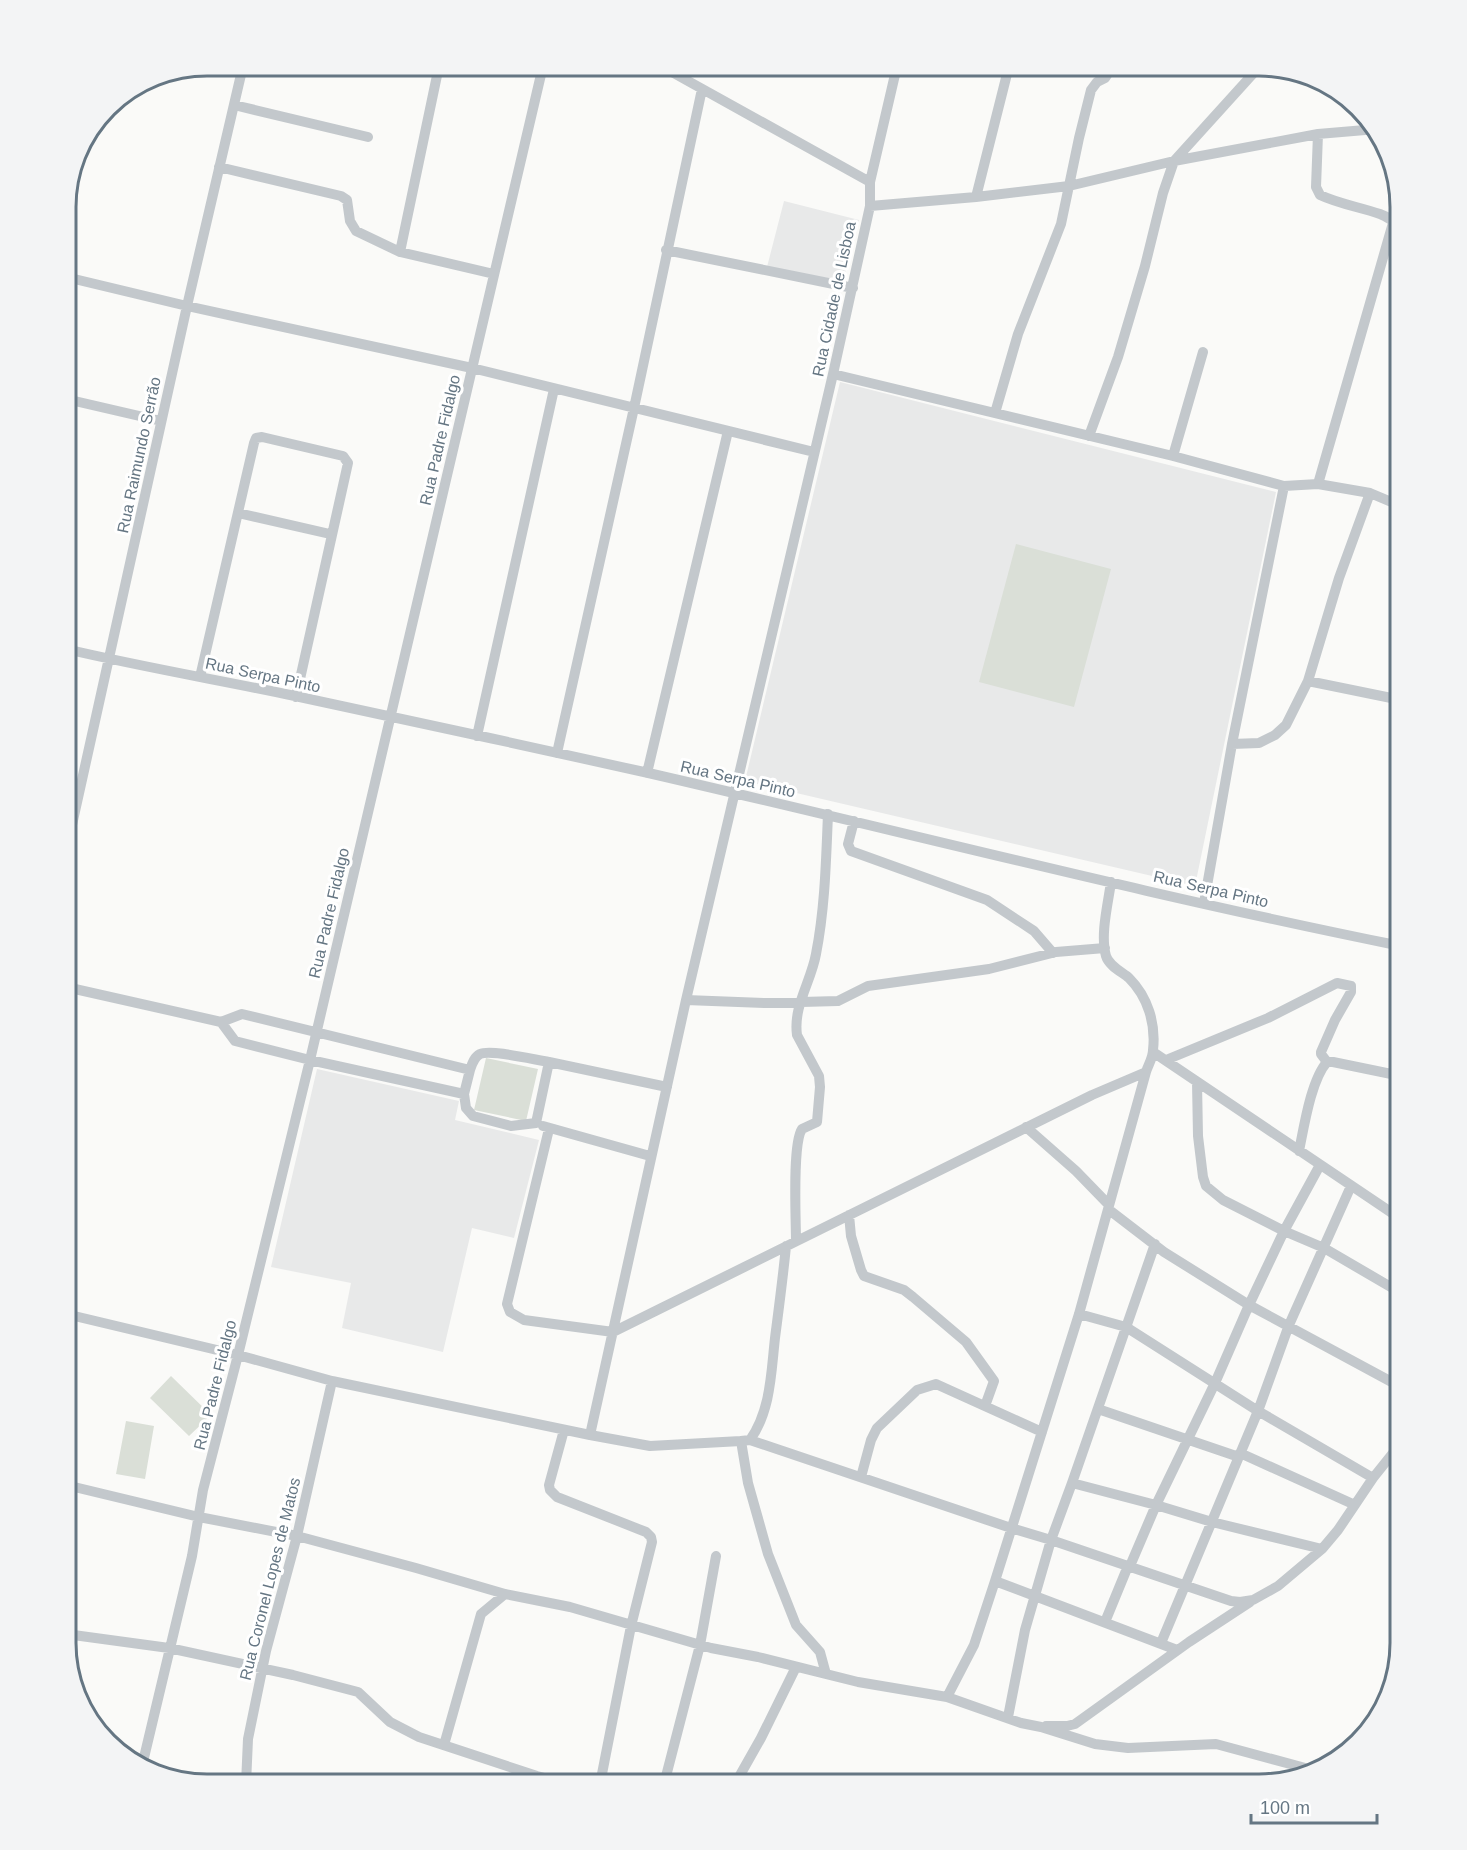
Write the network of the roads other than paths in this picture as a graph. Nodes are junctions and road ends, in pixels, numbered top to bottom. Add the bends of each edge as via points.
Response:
1 (240, 77) edge
2 (437, 77) edge
3 (540, 77) edge
4 (681, 77) edge
5 (894, 77) edge
6 (1006, 77) edge
7 (1106, 77) edge
8 (1250, 77) edge
9 (702, 89) junction
10 (234, 105) junction
11 (1364, 130) edge
12 (1318, 134) junction
13 (368, 137) dead end
14 (1174, 161) junction
15 (219, 167) junction
16 (870, 182) junction
17 (1069, 186) junction
18 (976, 197) junction
19 (870, 206) junction
20 (1390, 218) edge
21 (1390, 247) edge
22 (666, 250) junction
23 (400, 252) junction
24 (494, 274) junction
25 (77, 280) edge
26 (853, 288) junction
27 (187, 306) junction
28 (1203, 352) dead end
29 (472, 368) junction
30 (833, 374) junction
31 (554, 388) junction
32 (77, 402) edge
33 (634, 408) junction
34 (995, 413) junction
35 (161, 421) junction
36 (728, 430) junction
37 (1089, 436) junction
38 (814, 452) junction
39 (1173, 456) junction
40 (1318, 484) junction
41 (1284, 486) junction
42 (1370, 493) junction
43 (1390, 501) edge
44 (238, 513) junction
45 (330, 534) junction
46 (77, 652) edge
47 (109, 659) junction
48 (200, 677) junction
49 (1308, 681) junction
50 (296, 696) junction
51 (1390, 698) edge
52 (391, 718) junction
53 (477, 736) junction
54 (1232, 744) junction
55 (557, 753) junction
56 (647, 773) junction
57 (734, 795) junction
58 (77, 803) edge
59 (828, 814) junction
60 (854, 821) junction
61 (1111, 882) junction
62 (1204, 903) junction
63 (1390, 944) edge
64 (1105, 948) junction
65 (1053, 953) junction
66 (77, 989) edge
67 (686, 1000) junction
68 (799, 1002) junction
69 (221, 1022) junction
70 (317, 1031) junction
71 (1154, 1052) junction
72 (310, 1060) junction
73 (1166, 1060) junction
74 (549, 1062) junction
75 (1327, 1062) junction
76 (470, 1070) junction
77 (1146, 1072) junction
78 (1390, 1074) edge
79 (1197, 1082) junction
80 (666, 1087) junction
81 (464, 1094) junction
82 (536, 1123) junction
83 (1026, 1127) junction
84 (549, 1129) junction
85 (1299, 1151) junction
86 (650, 1156) junction
87 (1320, 1165) junction
88 (1351, 1186) junction
89 (1109, 1207) junction
90 (1390, 1212) edge
91 (849, 1215) junction
92 (1284, 1231) junction
93 (791, 1244) junction
94 (1155, 1245) junction
95 (1324, 1248) junction
96 (1390, 1287) edge
97 (1249, 1305) junction
98 (1079, 1314) junction
99 (77, 1317) edge
100 (1290, 1325) junction
101 (1126, 1327) junction
102 (613, 1332) junction
103 (238, 1355) junction
104 (332, 1381) junction
105 (1390, 1381) edge
106 (1215, 1383) junction
107 (985, 1406) junction
108 (1098, 1409) junction
109 (1258, 1411) junction
110 (564, 1430) junction
111 (1042, 1432) junction
112 (590, 1435) junction
113 (1188, 1438) junction
114 (746, 1441) junction
115 (1240, 1455) junction
116 (1390, 1457) edge
117 (861, 1478) junction
118 (1373, 1478) junction
119 (1072, 1484) junction
120 (77, 1488) edge
121 (1156, 1505) junction
122 (1355, 1505) junction
123 (199, 1517) junction
124 (1212, 1522) junction
125 (1011, 1528) junction
126 (297, 1536) junction
127 (1051, 1540) junction
128 (1322, 1549) junction
129 (716, 1556) dead end
130 (1129, 1566) junction
131 (995, 1581) junction
132 (1185, 1585) junction
133 (504, 1594) junction
134 (1034, 1595) junction
135 (1253, 1600) junction
136 (1105, 1622) junction
137 (631, 1626) junction
138 (77, 1635) edge
139 (1161, 1643) junction
140 (700, 1645) junction
141 (169, 1648) junction
142 (1177, 1650) junction
143 (796, 1667) junction
144 (263, 1669) junction
145 (826, 1674) junction
146 (947, 1697) junction
147 (1008, 1717) junction
148 (1041, 1727) junction
149 (444, 1745) junction
150 (144, 1757) edge
151 (1301, 1767) edge
152 (246, 1774) edge
153 (531, 1774) edge
154 (602, 1774) edge
155 (667, 1774) edge
156 (741, 1774) edge

1 - 10 street, Rua Raimundo Serrão
2 - 23 street
3 - 24 street, Rua Padre Fidalgo
4 - 9 street
5 - 16 street
6 - 18 street
7 - 17 street via 1091,90
8 - 14 street
9 - 16 street
9 - 22 street
10 - 13 street
10 - 15 street, Rua Raimundo Serrão
11 - 12 street, Rua Cidade de Lisboa
12 - 14 street, Rua Cidade de Lisboa
12 - 20 street via 1316,187 1320,195
14 - 17 street, Rua Cidade de Lisboa
14 - 37 street via 1118,357
15 - 23 street via 341,196 347,200 356,231
15 - 27 street, Rua Raimundo Serrão
16 - 19 street
17 - 18 street, Rua Cidade de Lisboa
17 - 34 street via 1061,224 1018,334
18 - 19 street, Rua Cidade de Lisboa
19 - 26 street, Rua Cidade de Lisboa
21 - 40 street
22 - 26 street
22 - 33 street
23 - 24 street
24 - 29 street, Rua Padre Fidalgo
25 - 27 street
26 - 30 street, Rua Cidade de Lisboa
27 - 29 street
27 - 35 street, Rua Raimundo Serrão
28 - 39 street
29 - 31 street
29 - 52 street, Rua Padre Fidalgo
30 - 34 street
30 - 38 street, Rua Cidade de Lisboa
31 - 33 street
31 - 53 street
32 - 35 street
33 - 36 street
33 - 55 street
34 - 37 street
35 - 47 street, Rua Raimundo Serrão
36 - 38 street
36 - 56 street
37 - 39 street
38 - 57 street, Rua Cidade de Lisboa
39 - 41 street
40 - 41 street
40 - 42 street
41 - 54 street
42 - 43 street
42 - 49 street
44 - 45 street
44 - 45 street via 254,443 262,437 346,459
44 - 48 street
45 - 50 street
46 - 47 street, Rua Serpa Pinto
47 - 48 street, Rua Serpa Pinto
47 - 58 street, Rua Raimundo Serrão
48 - 50 street, Rua Serpa Pinto
49 - 51 street
49 - 54 street via 1286,725 1275,735 1259,743
50 - 52 street, Rua Serpa Pinto
52 - 53 street, Rua Serpa Pinto
52 - 70 street, Rua Padre Fidalgo
53 - 55 street, Rua Serpa Pinto
54 - 62 street
55 - 56 street, Rua Serpa Pinto
56 - 57 street, Rua Serpa Pinto
57 - 59 street, Rua Serpa Pinto
57 - 67 street, Rua Cidade de Lisboa
59 - 60 street, Rua Serpa Pinto
59 - 68 street via 817,951
60 - 61 street, Rua Serpa Pinto
60 - 65 street via 848,844 851,851 987,900 1034,931
61 - 62 street, Rua Serpa Pinto
61 - 64 street
62 - 63 street, Rua Serpa Pinto
64 - 65 street
64 - 71 street via 1106,957 1140,991 1150,1012
65 - 68 street via 989,969 868,986 838,1001
66 - 69 street
67 - 68 street
67 - 80 street, Rua Cidade de Lisboa
68 - 93 street via 797,1035 819,1076 820,1087 817,1122 802,1129 798,1137
69 - 70 street via 242,1014
69 - 72 street via 235,1041
70 - 72 street, Rua Padre Fidalgo
70 - 76 street
71 - 73 street
71 - 77 street
72 - 81 street
72 - 103 street, Rua Padre Fidalgo
73 - 75 street via 1268,1018 1337,983 1346,984 1351,986 1351,992 1321,1052
73 - 79 street
74 - 76 street via 481,1053
74 - 80 street
74 - 82 street
75 - 78 street
75 - 85 street via 1311,1098
76 - 81 street
77 - 83 street
77 - 89 street
79 - 85 street
79 - 92 street via 1198,1136 1206,1186 1223,1200
80 - 86 street, Rua Cidade de Lisboa
81 - 82 street via 466,1108 473,1116 511,1126
82 - 84 street
83 - 89 street via 1076,1171
83 - 91 street
84 - 86 street
84 - 102 street via 507,1304 510,1312 524,1320
85 - 87 street
86 - 102 street, Rua Cidade de Lisboa
87 - 88 street
87 - 92 street
88 - 90 street
88 - 95 street
89 - 94 street
89 - 98 street
91 - 93 street
91 - 107 street via 851,1236 864,1276 904,1290 966,1342 994,1381
92 - 95 street
92 - 97 street
93 - 102 street
93 - 114 street via 770,1389 757,1430
94 - 97 street
94 - 101 street
95 - 96 street
95 - 100 street
97 - 100 street
97 - 106 street
98 - 101 street
98 - 111 street
99 - 103 street
100 - 105 street
100 - 109 street
101 - 106 street
101 - 108 street
102 - 112 street, Rua Cidade de Lisboa
103 - 104 street
103 - 123 street, Rua Padre Fidalgo
104 - 110 street
104 - 126 street, Rua Coronel Lopes de Matos
106 - 109 street
106 - 113 street
107 - 111 street
107 - 117 street via 938,1384 917,1390 877,1428
108 - 113 street
108 - 119 street
109 - 115 street
109 - 118 street
110 - 112 street
110 - 137 street via 550,1491 651,1537 651,1552
111 - 125 street
112 - 114 street via 650,1446
113 - 115 street
113 - 121 street
114 - 117 street
114 - 145 street via 748,1483 768,1554 796,1625 820,1652
115 - 122 street
115 - 124 street
116 - 118 street
117 - 125 street
118 - 122 street
119 - 121 street
119 - 127 street
120 - 123 street
121 - 124 street
121 - 130 street
122 - 128 street
123 - 126 street
123 - 141 street, Rua Padre Fidalgo
124 - 128 street
124 - 132 street
125 - 127 street
125 - 131 street
126 - 133 street
126 - 144 street, Rua Coronel Lopes de Matos
127 - 130 street
127 - 134 street
128 - 135 street via 1278,1586
129 - 140 street
130 - 132 street
130 - 136 street
131 - 134 street
131 - 146 street via 974,1645
132 - 135 street via 1231,1601
132 - 139 street
133 - 137 street via 570,1607
133 - 149 street via 481,1614
134 - 136 street
134 - 147 street
135 - 142 street
136 - 139 street
137 - 140 street
137 - 154 street
138 - 141 street
139 - 142 street
140 - 143 street
140 - 155 street
141 - 144 street
141 - 150 street, Rua Padre Fidalgo
142 - 148 street via 1075,1724
143 - 145 street
143 - 156 street
144 - 149 street via 358,1692 390,1722
144 - 152 street, Rua Coronel Lopes de Matos via 248,1739
145 - 146 street
146 - 147 street
147 - 148 street
148 - 151 street via 1108,1747 1216,1744
149 - 153 street

